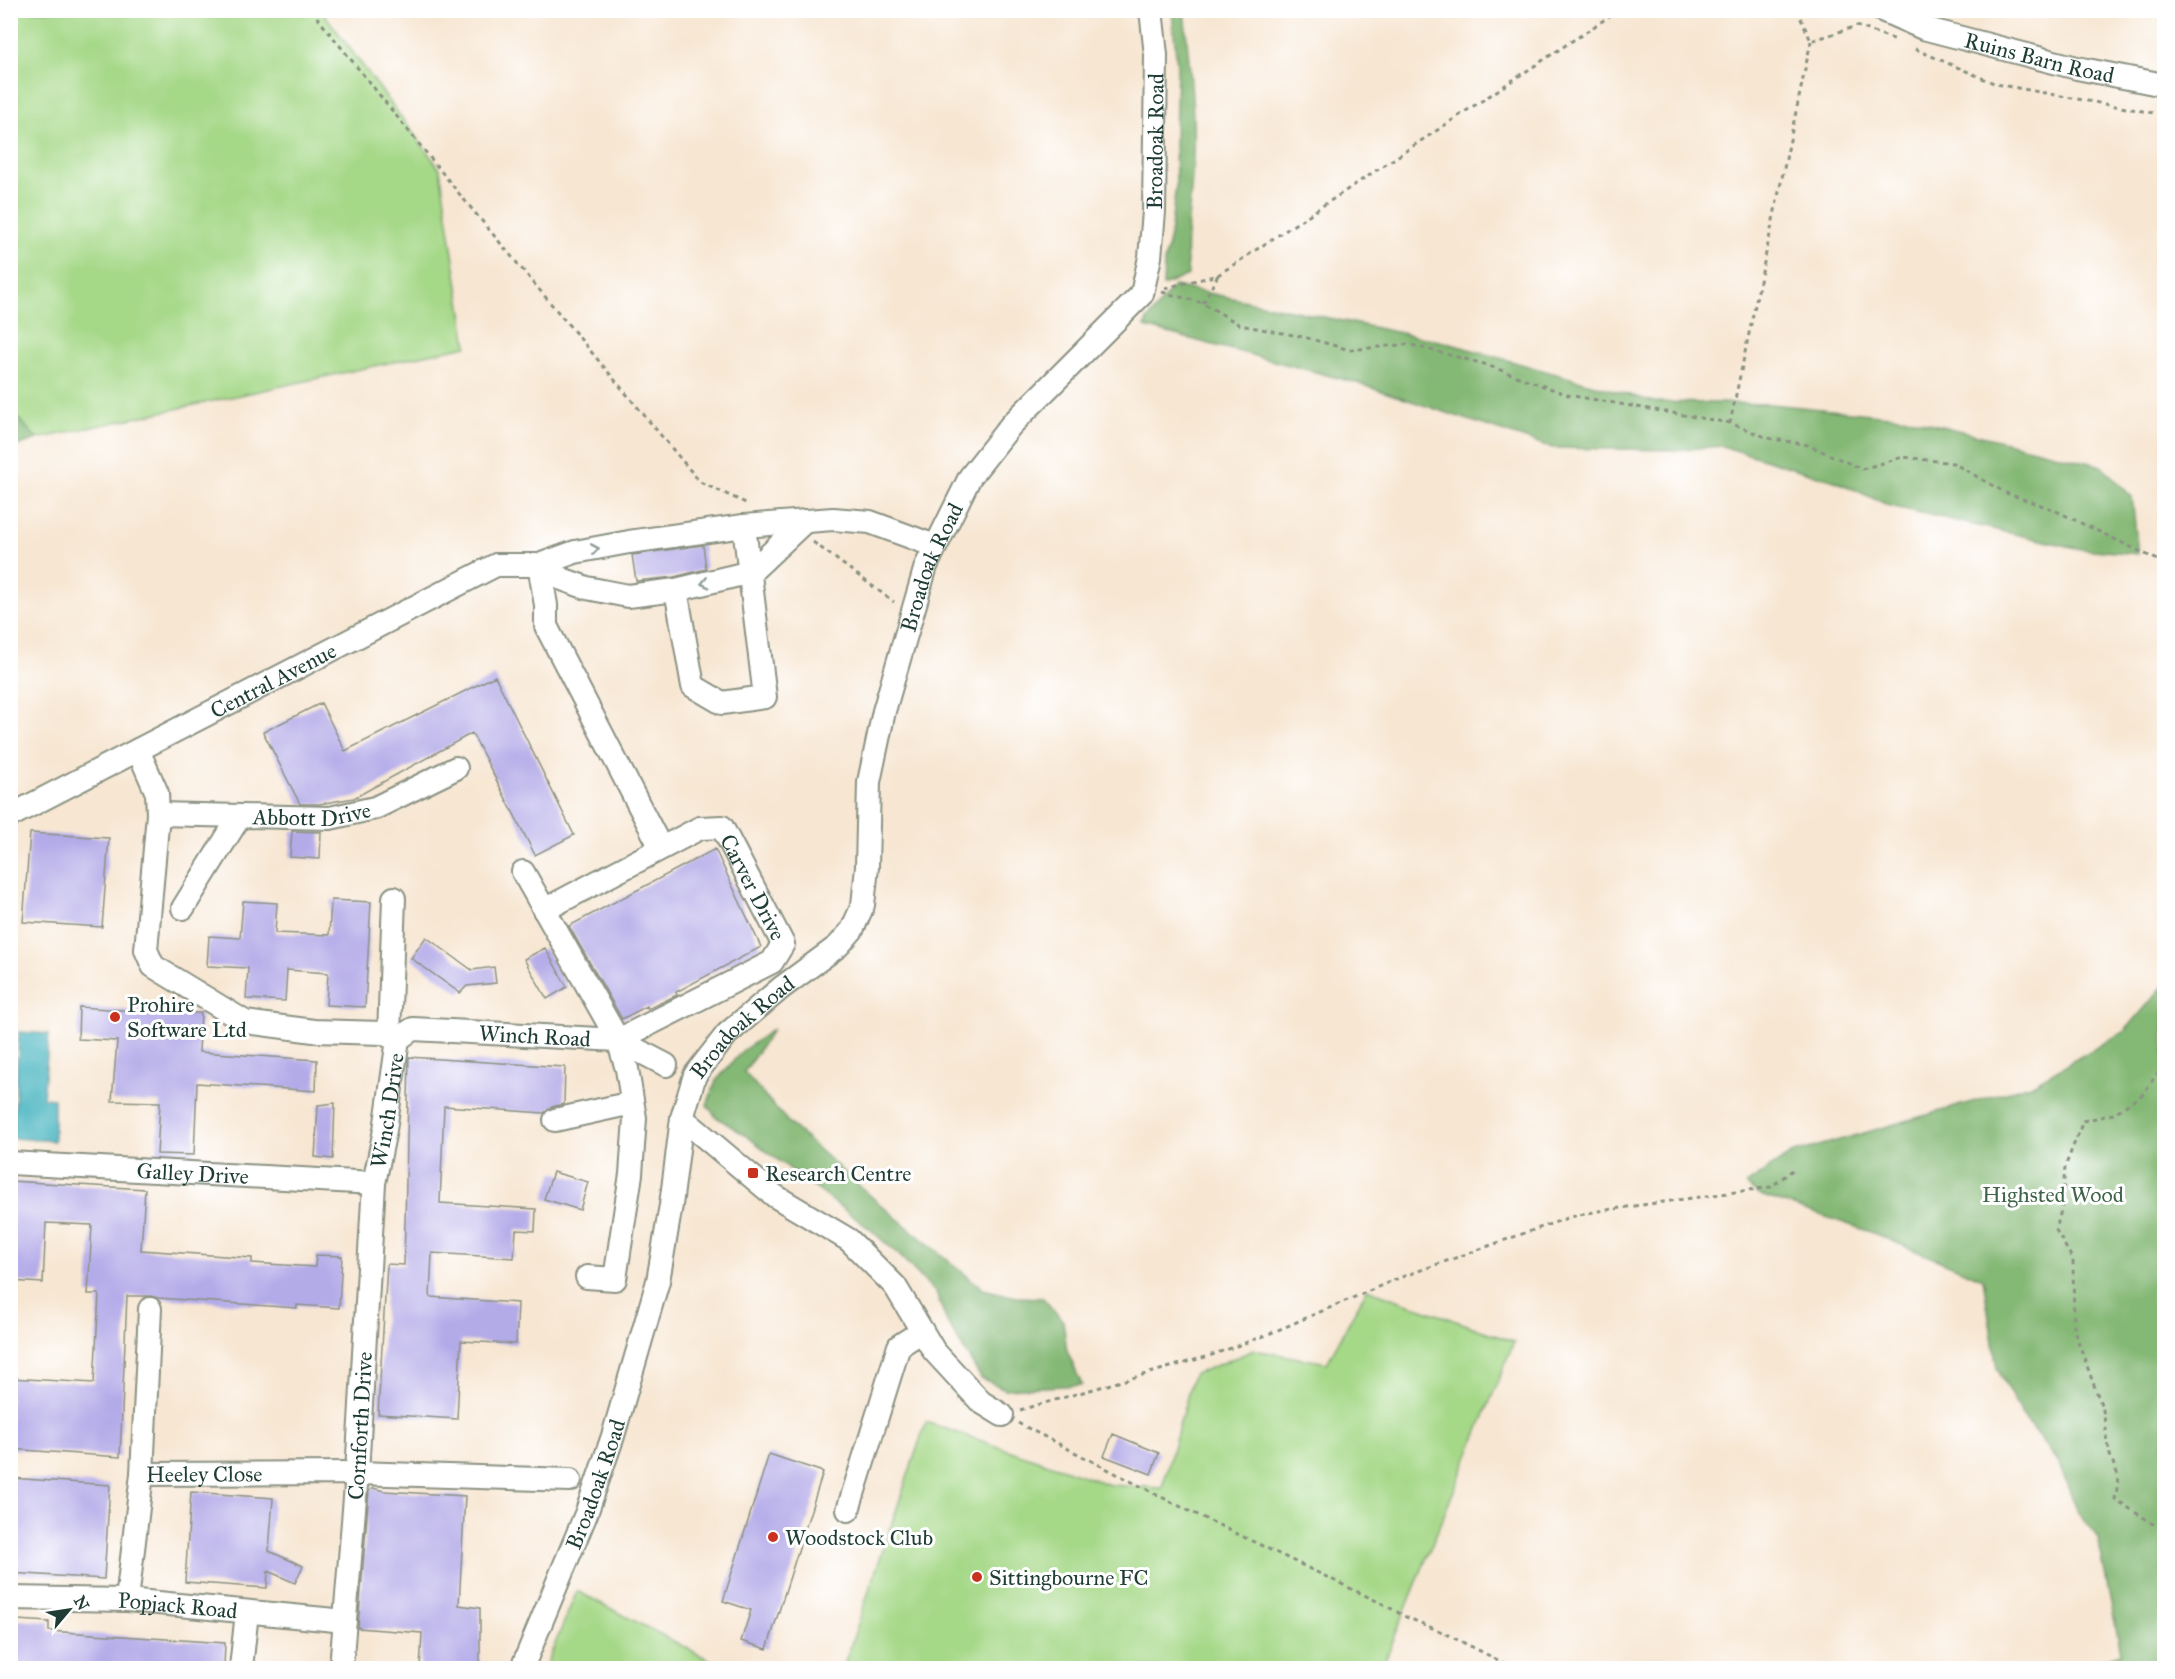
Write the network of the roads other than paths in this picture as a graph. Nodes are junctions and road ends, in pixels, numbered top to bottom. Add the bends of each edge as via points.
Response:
1 (1151, 10) edge
2 (1882, 10) edge
3 (2164, 85) edge
4 (750, 517) junction
5 (801, 525) junction
6 (935, 546) junction
7 (539, 565) junction
8 (751, 572) junction
9 (676, 590) junction
10 (138, 750) junction
11 (456, 768) dead end
12 (158, 814) junction
13 (10, 816) edge
14 (240, 816) junction
15 (662, 848) junction
16 (523, 872) dead end
17 (394, 898) dead end
18 (183, 908) dead end
19 (544, 910) junction
20 (394, 1037) junction
21 (618, 1040) junction
22 (666, 1065) dead end
23 (633, 1103) junction
24 (682, 1118) junction
25 (555, 1120) dead end
26 (10, 1163) edge
27 (374, 1183) junction
28 (587, 1277) dead end
29 (150, 1309) dead end
30 (922, 1331) junction
31 (1002, 1415) road end
32 (357, 1473) junction
33 (142, 1474) junction
34 (570, 1480) dead end
35 (848, 1510) dead end
36 (10, 1598) edge
37 (127, 1600) junction
38 (247, 1612) junction
39 (345, 1621) junction
40 (241, 1668) edge
41 (341, 1668) edge
42 (522, 1668) edge

1 - 6 street, Broadoak Road via 1156,55 1154,212 1142,294 1011,425 970,477
2 - 3 street, Ruins Barn Road via 1923,28 2077,68
4 - 5 street
7 -> 4 street via 576,552
4 - 8 street
5 - 6 street via 833,519 870,522
5 - 8 street
6 - 24 street, Broadoak Road via 884,711 869,782 863,905 852,930 838,946 781,988 721,1041 695,1075
7 - 9 street via 587,588 628,596
7 - 10 street, Central Avenue via 496,565
7 - 15 street via 546,626
8 -> 9 street
8 - 9 street via 765,697 722,703 693,686
10 - 12 street via 157,793
10 - 13 street, Central Avenue
11 - 14 street, Abbott Drive via 375,808 330,818
12 - 14 street, Abbott Drive
12 - 20 street via 146,950 153,966 245,1022
14 - 18 street
15 - 19 street, Carver Drive
15 - 21 street, Carver Drive via 700,828 722,827 783,944 772,962
16 - 19 street
17 - 20 street, Winch Drive
19 - 21 street
20 - 21 street, Winch Road via 412,1029
20 - 27 street, Winch Drive via 385,1130
21 - 22 street, Winch Road
21 - 23 street
23 - 25 street
23 - 28 street via 631,1174 615,1279
24 - 30 street via 775,1196 849,1240 895,1286
24 - 42 street, Broadoak Road via 658,1281 613,1436 586,1514
26 - 27 street, Galley Drive
27 - 32 street, Cornforth Drive
29 - 33 street
30 - 31 street via 934,1351 981,1402
30 - 35 street via 898,1346
32 - 33 street, Heeley Close
32 - 34 street, Heeley Close
32 - 39 street, Cornforth Drive
33 - 37 street, Heeley Close
36 - 37 street, Popjack Road
37 - 38 street, Popjack Road
38 - 39 street, Popjack Road
38 - 40 street
39 - 41 street, Cornforth Drive

